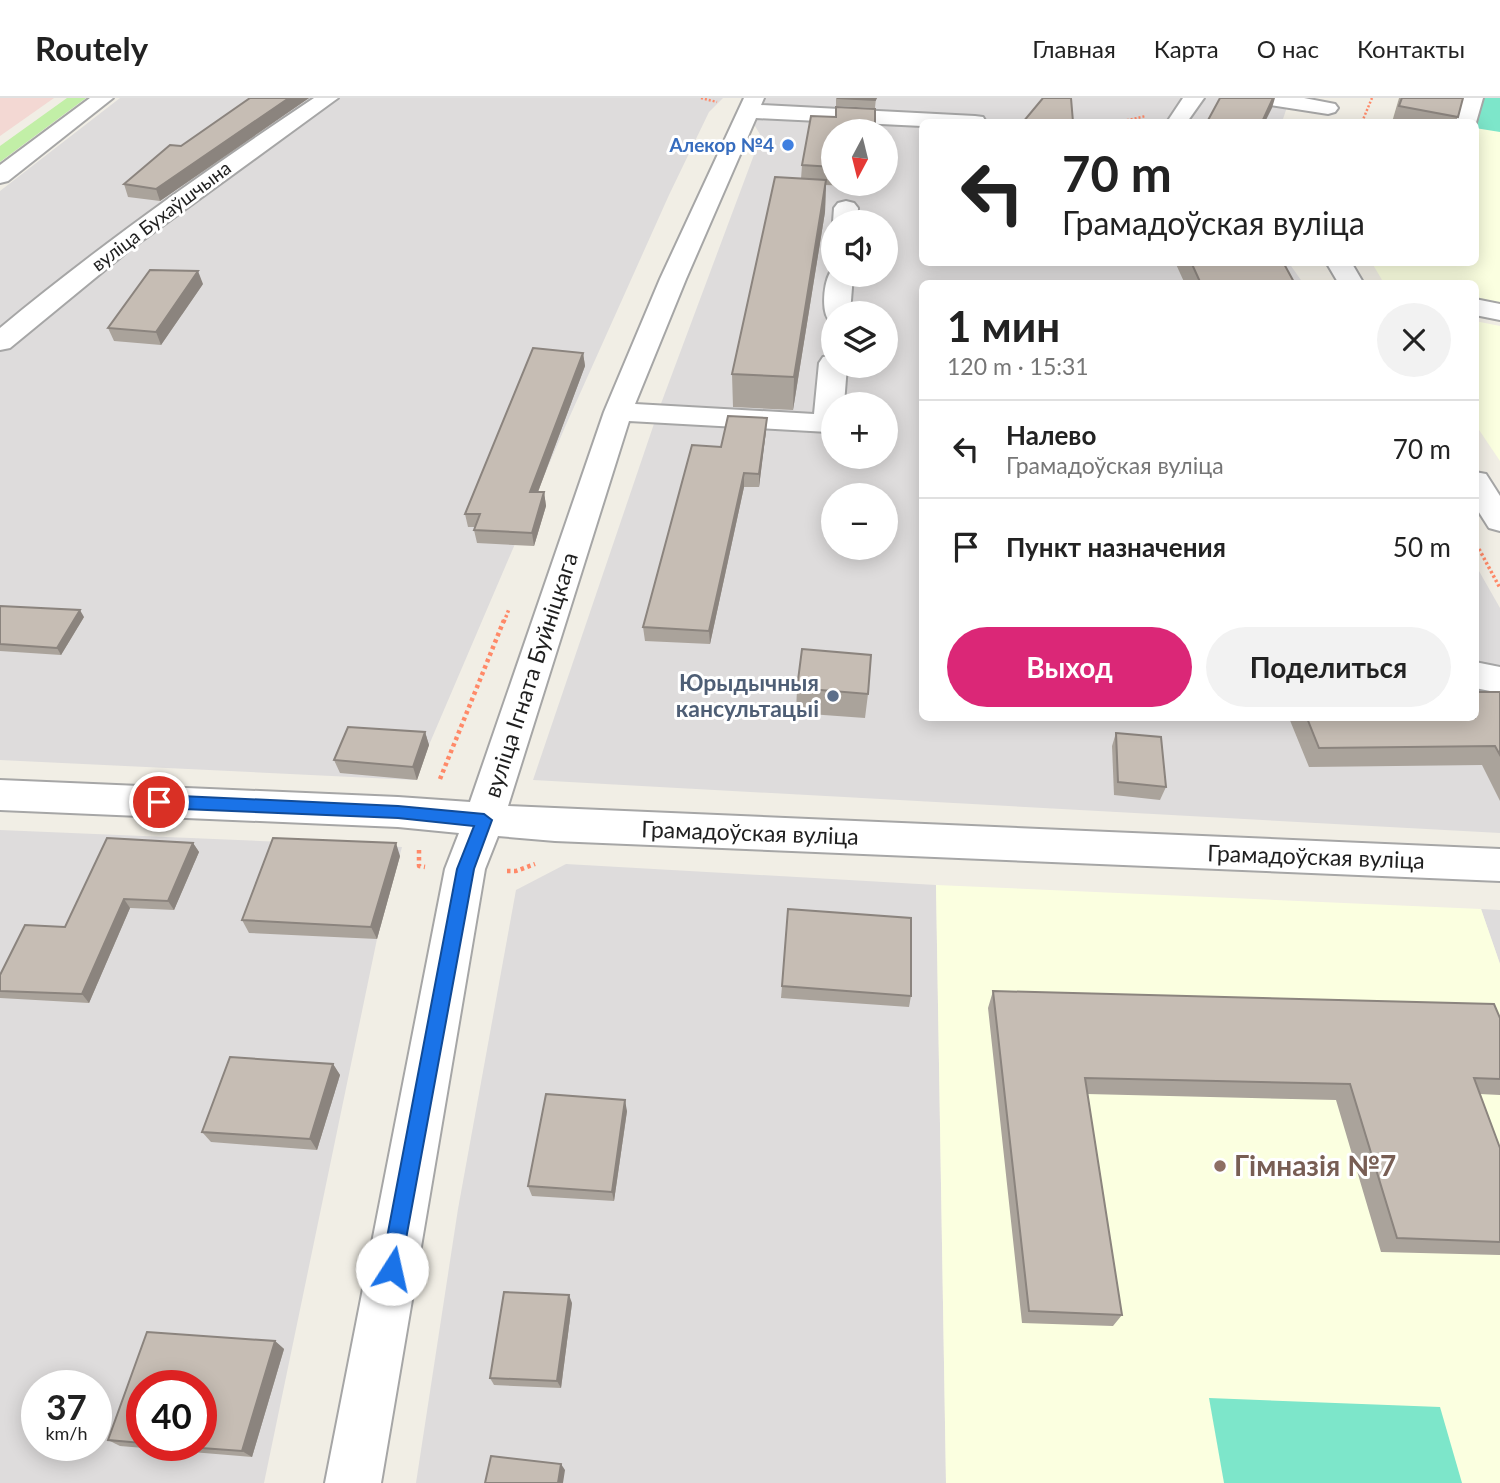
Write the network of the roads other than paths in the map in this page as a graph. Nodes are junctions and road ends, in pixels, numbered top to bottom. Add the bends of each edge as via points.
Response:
1 (103, 98) edge
2 (328, 98) edge
3 (1194, 98) edge
4 (1264, 98) edge
5 (1473, 98) edge
6 (750, 104) edge
7 (1327, 109) edge
8 (938, 119) edge
9 (1179, 119) edge
10 (1468, 119) edge
11 (0, 176) edge
12 (1479, 308) edge
13 (1500, 312) edge
14 (0, 342) edge
15 (832, 378) edge
16 (618, 412) junction
17 (1479, 487) edge
18 (1500, 521) edge
19 (1479, 676) edge
20 (1500, 680) edge
21 (0, 795) edge
22 (484, 820) junction
23 (1500, 865) edge
24 (353, 1483) edge

1 - 11 street
2 - 14 street, вуліца Бухаўшчына via 226,166
3 - 9 street
4 - 7 street
5 - 10 street
6 - 8 street
6 - 16 street, вуліца Ігната Буйніцкага
12 - 13 street
15 - 16 street via 828,423
16 - 22 street, вуліца Ігната Буйніцкага
17 - 18 street
19 - 20 street
21 - 22 street, Грамадоўская вуліца via 398,812
22 - 23 street, Грамадоўская вуліца
22 - 24 street, вуліца Ігната Буйніцкага via 465,869

